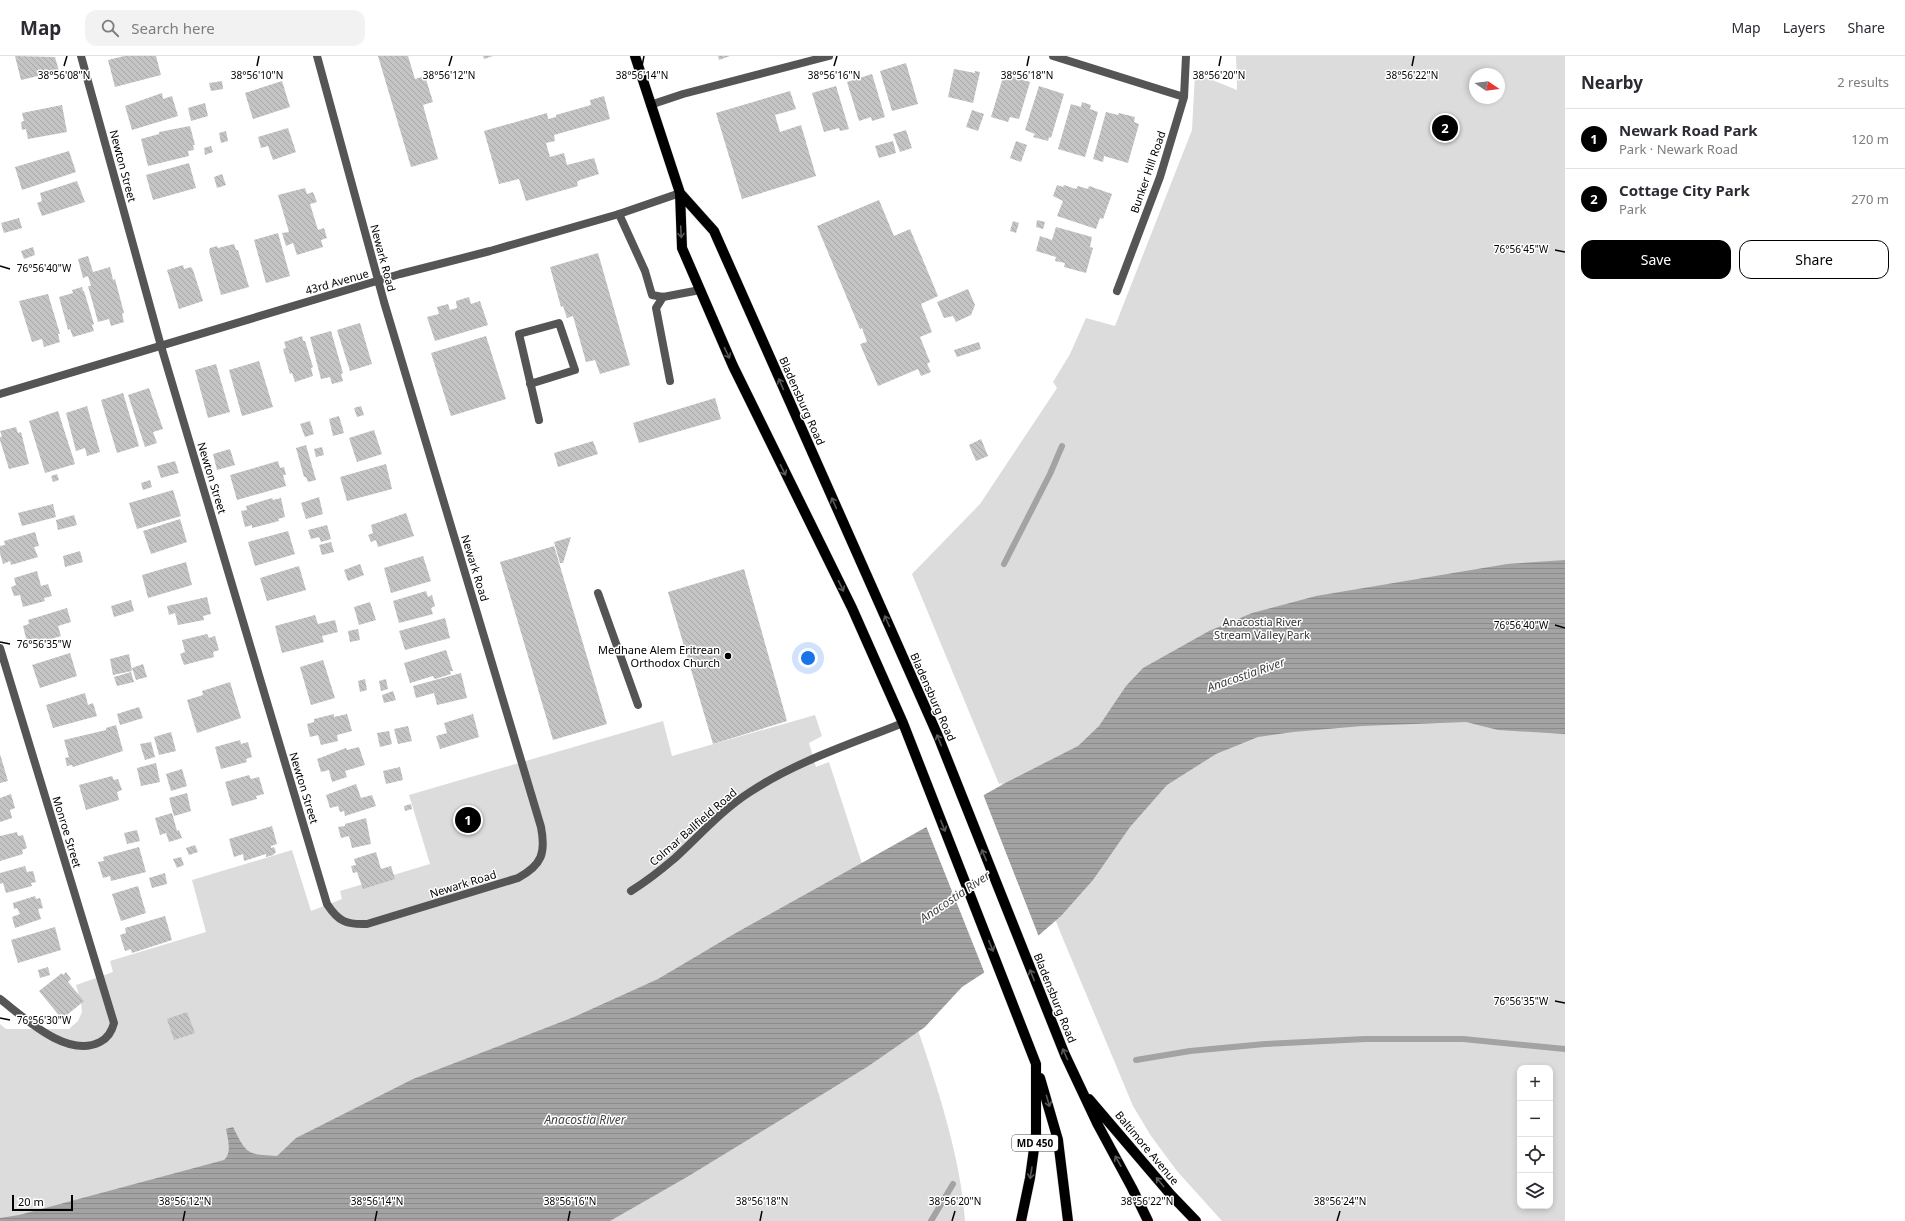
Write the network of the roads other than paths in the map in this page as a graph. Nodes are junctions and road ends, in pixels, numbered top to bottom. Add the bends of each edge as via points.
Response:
1 (81, 56) edge
2 (317, 56) edge
3 (635, 56) edge
4 (829, 56) edge
5 (1053, 56) edge
6 (1186, 56) edge
7 (1184, 97) junction
8 (650, 105) junction
9 (680, 193) junction
10 (619, 214) junction
11 (378, 281) junction
12 (700, 290) junction
13 (1117, 291) dead end
14 (663, 297) junction
15 (161, 346) junction
16 (670, 381) dead end
17 (530, 384) junction
18 (0, 394) edge
19 (539, 420) dead end
20 (598, 593) dead end
21 (0, 648) edge
22 (638, 705) dead end
23 (903, 723) junction
24 (631, 891) dead end
25 (327, 904) joint
26 (0, 999) edge
27 (1036, 1064) junction
28 (1081, 1090) junction
29 (1021, 1221) edge
30 (1068, 1221) edge
31 (1148, 1221) edge
32 (1196, 1221) edge

1 - 15 street, Newton Street
2 - 11 street, Newark Road
3 - 8 main road, Bladensburg Road
4 - 8 street
5 - 7 street
6 - 7 street, Bunker Hill Road
7 - 13 street, Bunker Hill Road via 1160,177
8 - 9 main road, Bladensburg Road
9 - 10 street, 43rd Avenue
9 -> 12 main road, Bladensburg Road via 682,248
28 -> 9 main road, Bladensburg Road via 1047,1012 938,736 714,231
10 - 11 street, 43rd Avenue
10 - 14 street via 645,271 652,295
11 - 15 street, 43rd Avenue
11 - 25 street, Newark Road via 537,812 544,844 540,860 529,872 518,878 367,924 343,922 334,915
12 - 14 street
12 -> 23 main road, Bladensburg Road via 749,401 855,614
14 - 16 street via 656,308
15 - 18 street, 43rd Avenue
15 - 25 street, Newton Street
17 - 17 street via 519,334 559,323 574,370
17 - 19 street
20 - 22 street
21 - 26 street, Monroe Street via 114,1023 112,1032 92,1046 64,1042 49,1035
23 - 24 street, Colmar Ballfield Road via 816,756 750,792 724,811 655,875
23 -> 27 main road, Bladensburg Road
27 -> 29 main road, Bladensburg Road / MD 450 via 1036,1134
27 -> 30 main road via 1058,1140
31 -> 28 main road, Bladensburg Road
32 -> 28 main road, Baltimore Avenue

